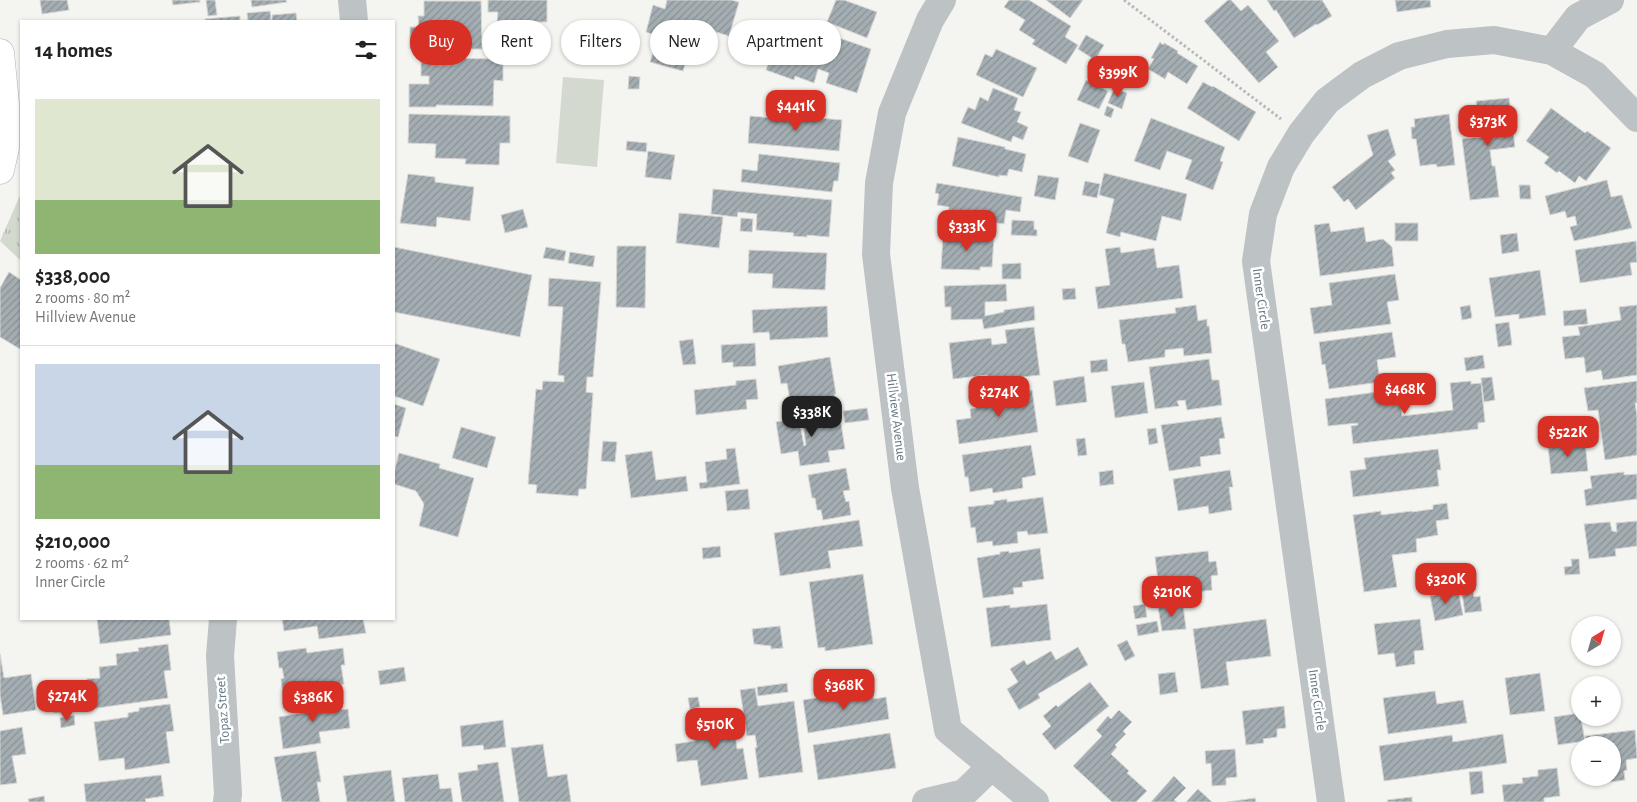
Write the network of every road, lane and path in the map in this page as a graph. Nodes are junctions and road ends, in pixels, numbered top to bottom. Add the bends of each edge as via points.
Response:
1 (352, 0) edge
2 (942, 0) edge
3 (1124, 0) edge
4 (1610, 0) edge
5 (354, 20) edge
6 (1552, 51) junction
7 (0, 53) edge
8 (1637, 118) edge
9 (1301, 134) junction
10 (0, 170) edge
11 (223, 620) edge
12 (992, 766) junction
13 (227, 802) edge
14 (926, 802) edge
15 (1035, 802) edge
16 (1332, 802) edge

1 - 5 street
2 - 12 street, Hillview Avenue via 930,20 892,114 879,183 876,254 905,488 948,730
3 - 9 path
4 - 6 street via 1578,17
6 - 8 street, Inner Circle via 1596,75
6 - 9 street, Inner Circle via 1494,40 1447,44 1399,56 1362,75 1327,101
7 - 10 main road via 6,148
9 - 16 street, Inner Circle via 1281,167 1262,214 1256,261
11 - 13 street, Topaz Street via 220,656
12 - 14 street via 964,793
12 - 15 street, Hillview Avenue

